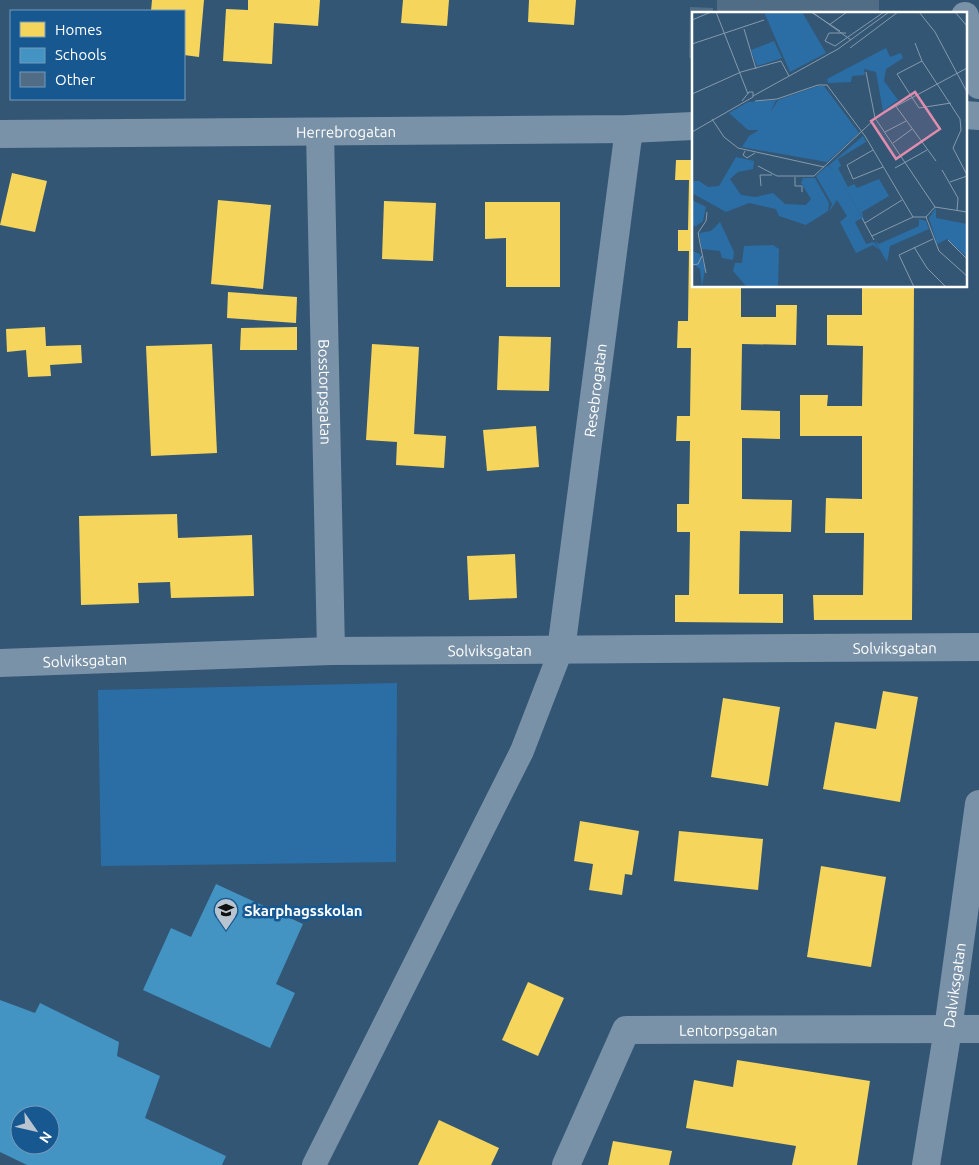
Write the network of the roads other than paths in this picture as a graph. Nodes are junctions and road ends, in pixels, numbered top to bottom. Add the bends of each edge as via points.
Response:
1 (960, 0) edge
2 (964, 12) edge
3 (966, 20) edge
4 (979, 85) edge
5 (966, 115) edge
6 (979, 116) edge
7 (692, 126) edge
8 (629, 129) junction
9 (320, 132) junction
10 (0, 134) edge
11 (979, 647) edge
12 (561, 650) junction
13 (331, 651) junction
14 (0, 663) edge
15 (979, 804) edge
16 (948, 1029) junction
17 (979, 1029) edge
18 (314, 1165) edge
19 (566, 1165) edge
20 (926, 1165) edge

1 - 2 street
3 - 4 street
5 - 6 street
7 - 8 street, Herrebrogatan
8 - 9 street, Herrebrogatan
8 - 12 street, Resebrogatan
9 - 10 street, Herrebrogatan
9 - 13 street, Bosstorpsgatan
11 - 12 street, Solviksgatan
12 - 13 street, Solviksgatan
12 - 18 lane via 522,751
13 - 14 street, Solviksgatan
15 - 16 street, Dalviksgatan
16 - 17 street, Lentorpsgatan
16 - 19 street, Lentorpsgatan via 626,1030
16 - 20 street, Dalviksgatan

